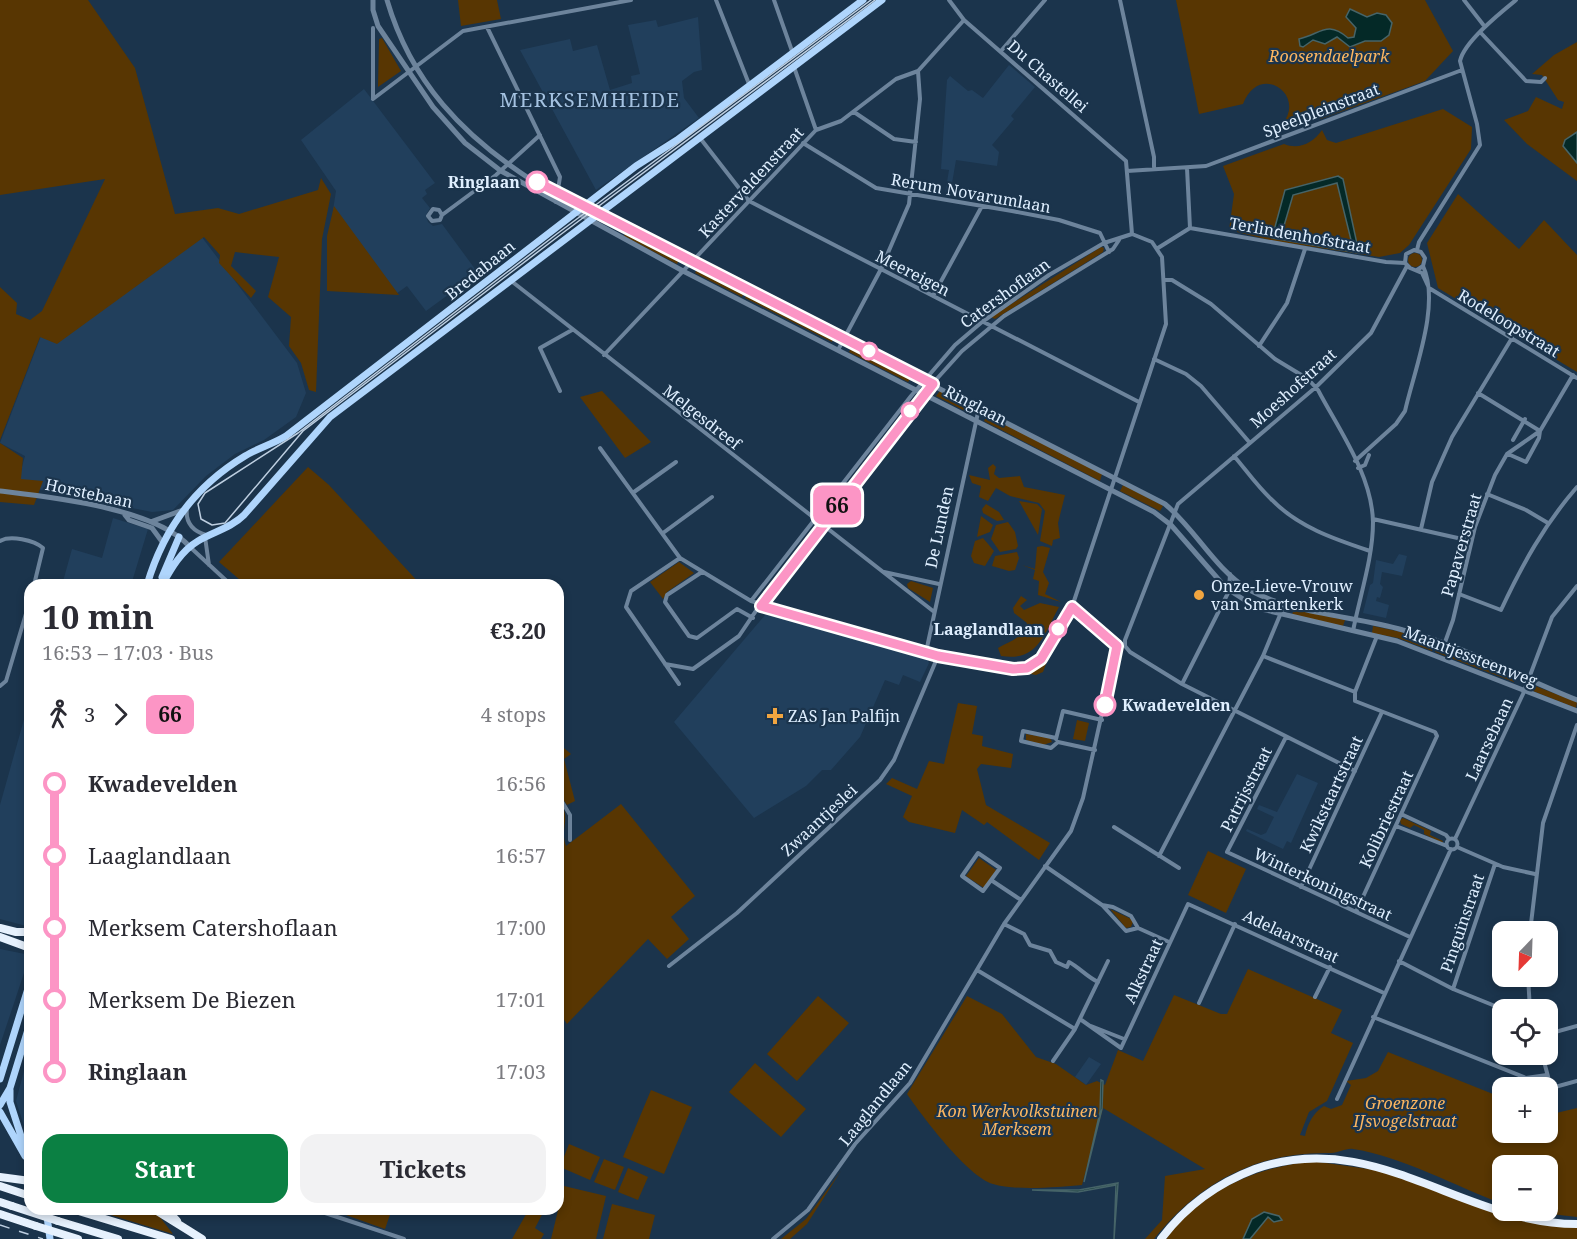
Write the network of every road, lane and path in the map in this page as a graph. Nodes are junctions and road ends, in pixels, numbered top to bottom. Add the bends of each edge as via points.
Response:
1 (373, 0) edge
2 (387, 0) edge
3 (631, 0) edge
4 (716, 0) edge
5 (774, 0) edge
6 (863, 0) edge
7 (882, 0) edge
8 (949, 0) edge
9 (1045, 0) edge
10 (1120, 0) edge
11 (1464, 0) edge
12 (1516, 0) edge
13 (964, 20) junction
14 (487, 27) junction
15 (1485, 27) junction
16 (373, 28) dead end
17 (1481, 33) junction
18 (792, 51) junction
19 (1001, 51) junction
20 (415, 66) junction
21 (794, 67) junction
22 (1462, 70) junction
23 (918, 71) junction
24 (408, 72) junction
25 (1545, 78) dead end
26 (749, 84) junction
27 (854, 112) junction
28 (816, 130) junction
29 (540, 135) junction
30 (700, 137) junction
31 (916, 141) junction
32 (803, 143) junction
33 (508, 165) junction
34 (1154, 167) junction
35 (1187, 168) junction
36 (501, 171) junction
37 (1127, 171) junction
38 (559, 194) junction
39 (911, 194) junction
40 (749, 201) junction
41 (556, 203) junction
42 (586, 206) junction
43 (982, 206) junction
44 (575, 213) junction
45 (599, 213) junction
46 (442, 215) dead end
47 (588, 221) junction
48 (1190, 228) junction
49 (1132, 234) junction
50 (1119, 240) junction
51 (1104, 243) junction
52 (1158, 248) junction
53 (1305, 249) junction
54 (1417, 250) junction
55 (1109, 252) junction
56 (693, 261) junction
57 (1406, 265) junction
58 (1423, 266) junction
59 (881, 269) junction
60 (1417, 270) junction
61 (683, 271) junction
62 (510, 280) junction
63 (1165, 280) junction
64 (1430, 288) junction
65 (933, 296) junction
66 (982, 322) junction
67 (991, 326) junction
68 (572, 330) junction
69 (1512, 338) junction
70 (844, 339) junction
71 (1259, 346) junction
72 (838, 350) junction
73 (604, 355) junction
74 (1154, 359) junction
75 (938, 364) junction
76 (945, 370) junction
77 (1575, 376) edge
78 (925, 380) junction
79 (933, 384) junction
80 (1316, 387) junction
81 (916, 389) junction
82 (560, 391) dead end
83 (924, 393) junction
84 (1478, 393) junction
85 (1139, 402) junction
86 (979, 408) junction
87 (974, 419) junction
88 (1525, 419) junction
89 (1540, 431) junction
90 (1513, 440) dead end
91 (1250, 443) junction
92 (600, 448) dead end
93 (1507, 454) junction
94 (1369, 455) dead end
95 (1234, 456) junction
96 (1355, 461) junction
97 (676, 462) dead end
98 (1358, 468) junction
99 (1114, 478) junction
100 (1577, 487) edge
101 (1110, 489) junction
102 (0, 491) edge
103 (634, 492) junction
104 (1487, 494) junction
105 (712, 496) dead end
106 (185, 507) junction
107 (1175, 512) junction
108 (124, 514) junction
109 (1373, 519) junction
110 (814, 520) junction
111 (153, 521) junction
112 (1548, 524) junction
113 (821, 525) junction
114 (1171, 525) junction
115 (1421, 529) junction
116 (170, 530) junction
117 (663, 533) junction
118 (179, 537) junction
119 (206, 537) junction
120 (164, 540) junction
121 (0, 541) edge
122 (1472, 541) junction
123 (177, 547) junction
124 (190, 547) junction
125 (1370, 551) junction
126 (680, 558) junction
127 (210, 565) junction
128 (881, 571) junction
129 (702, 572) junction
130 (1230, 574) junction
131 (35, 579) edge
132 (149, 579) edge
133 (163, 579) edge
134 (165, 579) edge
135 (225, 579) edge
136 (939, 584) junction
137 (1577, 586) edge
138 (1246, 587) junction
139 (1229, 591) junction
140 (1459, 594) junction
141 (751, 601) junction
142 (1285, 603) junction
143 (761, 606) junction
144 (1072, 607) junction
145 (933, 611) junction
146 (1281, 615) junction
147 (753, 618) junction
148 (1356, 619) junction
149 (24, 620) edge
150 (1353, 631) junction
151 (1377, 636) junction
152 (1443, 645) junction
153 (1117, 646) junction
154 (1125, 646) junction
155 (926, 652) junction
156 (938, 656) junction
157 (1263, 656) junction
158 (665, 664) junction
159 (1528, 680) junction
160 (679, 684) dead end
161 (1182, 684) junction
162 (0, 687) edge
163 (1524, 691) junction
164 (1355, 692) junction
165 (1577, 700) edge
166 (1234, 711) junction
167 (1577, 711) edge
168 (1382, 712) junction
169 (1102, 720) junction
170 (1577, 725) edge
171 (1286, 737) junction
172 (1057, 740) junction
173 (1095, 750) junction
174 (1354, 771) junction
175 (564, 804) edge
176 (1401, 814) junction
177 (1396, 825) junction
178 (1114, 827) dead end
179 (570, 840) dead end
180 (1452, 844) junction
181 (1227, 852) joint
182 (1159, 856) junction
183 (1495, 864) junction
184 (1046, 866) junction
185 (1179, 868) dead end
186 (1535, 874) junction
187 (991, 880) junction
188 (1301, 887) junction
189 (1021, 900) junction
190 (1188, 904) joint
191 (1101, 905) junction
192 (1356, 912) junction
193 (1531, 921) edge
194 (1004, 924) junction
195 (1235, 924) junction
196 (0, 928) edge
197 (1138, 928) junction
198 (24, 932) edge
199 (0, 937) edge
200 (1410, 937) junction
201 (1169, 942) junction
202 (24, 946) edge
203 (1108, 961) dead end
204 (1399, 961) junction
205 (669, 966) dead end
206 (1330, 967) junction
207 (977, 970) junction
208 (1098, 982) junction
209 (1453, 989) junction
210 (1384, 993) junction
211 (1315, 998) dead end
212 (24, 1002) edge
213 (1199, 1003) dead end
214 (1492, 1005) edge
215 (20, 1015) junction
216 (1373, 1017) junction
217 (1080, 1019) junction
218 (24, 1021) edge
219 (1090, 1026) junction
220 (1577, 1026) edge
221 (1075, 1029) junction
222 (1558, 1031) edge
223 (1125, 1039) junction
224 (24, 1041) edge
225 (1053, 1061) dead end
226 (1545, 1065) edge
227 (1547, 1075) junction
228 (0, 1079) edge
229 (1577, 1081) edge
230 (10, 1088) junction
231 (1337, 1099) dead end
232 (0, 1104) edge
233 (0, 1112) edge
234 (0, 1120) edge
235 (13, 1126) junction
236 (24, 1151) edge
237 (0, 1177) edge
238 (24, 1181) edge
239 (0, 1186) edge
240 (24, 1194) edge
241 (0, 1203) edge
242 (24, 1210) edge
243 (0, 1214) edge
244 (39, 1215) edge
245 (47, 1215) edge
246 (92, 1215) edge
247 (164, 1215) edge
248 (172, 1215) edge
249 (331, 1215) edge
250 (57, 1221) junction
251 (1577, 1224) edge
252 (50, 1239) edge
253 (78, 1239) edge
254 (100, 1239) edge
255 (118, 1239) edge
256 (171, 1239) edge
257 (203, 1239) edge
258 (404, 1239) edge
259 (773, 1239) edge
260 (1161, 1239) edge

1 - 24 street, Ringlaan via 378,26
2 - 20 street, Ringlaan
3 - 14 street
4 - 26 street
5 - 18 street
6 - 18 main road, Bredabaan
7 - 21 main road, Bredabaan
8 - 13 street, Du Chastellei
9 - 19 street
10 - 34 street
11 - 15 street
12 - 15 street
13 - 19 street, Du Chastellei
13 - 23 street
14 - 20 street via 463,32
14 - 29 street
15 - 17 street
16 - 24 street via 373,99
17 - 22 street via 1462,53
17 - 25 street via 1526,81 1541,82
18 - 26 main road, Bredabaan
19 - 37 street, Du Chastellei via 1126,161
20 - 24 street
20 - 33 street, Ringlaan via 449,113
21 - 28 street
21 - 30 main road, Bredabaan
22 - 35 street, Speelpleinstraat via 1209,165
22 - 54 street via 1480,145
23 - 27 street via 896,79
23 - 31 street
24 - 36 street, Ringlaan via 450,128
26 - 42 main road, Bredabaan
27 - 28 street
27 - 31 street via 894,140
28 - 32 street, Kasterveldenstraat
29 - 33 street
29 - 38 street via 561,177
30 - 40 street, Meereigen
30 - 45 main road, Bredabaan
31 - 39 street
32 - 39 street, Rerum Novarumlaan via 876,188
32 - 40 street, Kasterveldenstraat
33 - 36 street
33 - 38 street, Ringlaan
34 - 35 street, Speelpleinstraat
34 - 37 street, Speelpleinstraat
35 - 48 street
36 - 41 street, Ringlaan
36 - 46 street
37 - 49 street
38 - 41 street
38 - 42 street, Ringlaan
39 - 43 street, Rerum Novarumlaan
39 - 59 street
40 - 56 street, Kasterveldenstraat
40 - 59 street, Meereigen
41 - 44 street, Ringlaan
42 - 44 main road, Bredabaan
42 - 45 street, Ringlaan
43 - 51 street, Rerum Novarumlaan via 1059,220 1100,233
43 - 65 street
44 - 47 street, Ringlaan
44 - 106 main road, Bredabaan via 286,436 224,470
45 - 47 main road, Bredabaan
45 - 56 street, Ringlaan
47 - 61 street, Ringlaan
47 - 62 main road, Bredabaan
48 - 52 street
48 - 53 street, Terlindenhofstraat
49 - 50 street, Catershoflaan
49 - 52 street via 1148,239
50 - 51 street, Catershoflaan
50 - 55 street, Catershoflaan
51 - 55 street
51 - 66 street, Catershoflaan via 1049,275
52 - 63 street
53 - 57 street, Terlindenhofstraat
53 - 71 street via 1287,303
54 - 57 street via 1408,252
54 - 58 street via 1425,258
55 - 67 street, Catershoflaan
56 - 61 street, Kasterveldenstraat
56 - 70 street, Ringlaan
57 - 60 street
57 - 80 street, Moeshofstraat via 1371,333
58 - 60 street
58 - 64 street
59 - 65 street, Meereigen
59 - 70 street
60 - 64 street
61 - 72 street, Ringlaan
61 - 73 street, Kasterveldenstraat
62 - 68 street, Melgesdreef
62 - 119 main road, Bredabaan via 324,422 244,515
63 - 71 street via 1172,280 1211,304
63 - 74 street via 1166,324
64 - 69 street, Rodeloopstraat
64 - 96 street via 1426,323 1404,411 1396,424
65 - 66 street, Meereigen
66 - 67 street, Meereigen
66 - 75 street, Catershoflaan
67 - 76 street, Catershoflaan
67 - 85 street, Meereigen
68 - 73 street, Melgesdreef
68 - 82 street via 540,348
69 - 77 street, Rodeloopstraat
69 - 84 street
70 - 72 street
70 - 78 street, Ringlaan
71 - 80 street
72 - 81 street, Ringlaan
73 - 110 street, Melgesdreef
74 - 85 street
74 - 91 street via 1202,386
75 - 76 street
75 - 78 street, Catershoflaan
76 - 79 street, Catershoflaan
77 - 89 street
78 - 79 street, Ringlaan
78 - 81 street, Catershoflaan
79 - 83 street, Catershoflaan
79 - 86 street, Ringlaan
80 - 91 street, Moeshofstraat
80 - 96 street
81 - 83 street, Ringlaan
81 - 110 street, Catershoflaan
83 - 87 street, Ringlaan
83 - 113 street, Catershoflaan
84 - 88 street
84 - 115 street via 1432,482
85 - 99 street
86 - 87 street, De Lunden
86 - 99 street, Ringlaan
87 - 101 street, Ringlaan
87 - 136 street, De Lunden
88 - 89 street
88 - 90 street
89 - 93 street
89 - 93 street via 1526,462
91 - 95 street, Moeshofstraat
92 - 103 street
93 - 104 street, Papaverstraat
94 - 98 street via 1365,465
95 - 107 street, Moeshofstraat via 1178,504
95 - 125 street via 1271,500 1294,518 1315,531
96 - 98 street
97 - 103 street
98 - 109 street via 1365,481
99 - 101 street
99 - 107 street, Maantjessteenweg
100 - 112 street
101 - 114 street, Maantjessteenweg
101 - 144 street
102 - 108 street, Horstebaan
103 - 117 street
104 - 112 street
104 - 122 street, Papaverstraat
105 - 117 street
106 - 111 street
106 - 116 main road, Bredabaan
106 - 119 street via 191,526
107 - 114 street
107 - 130 street, Maantjessteenweg
108 - 111 street, Horstebaan
108 - 120 street via 129,520 152,528
109 - 115 street
109 - 125 street
110 - 113 street, Melgesdreef
110 - 141 street, Catershoflaan
111 - 116 street, Horstebaan
112 - 140 street via 1522,564 1501,610
113 - 128 street, Melgesdreef
113 - 143 street, Catershoflaan
114 - 139 street, Maantjessteenweg
114 - 154 street
115 - 122 street
116 - 118 street, Horstebaan
116 - 120 main road, Bredabaan
117 - 126 street
118 - 123 main road
118 - 124 street, Horstebaan
119 - 124 main road, Bredabaan
119 - 127 street via 204,546
120 - 123 main road via 174,538
120 - 132 main road, Bredabaan
121 - 131 street via 6,537 43,548
122 - 140 street, Papaverstraat
123 - 133 main road
124 - 127 street
124 - 134 main road, Bredabaan
125 - 148 street
126 - 129 street
126 - 158 street via 631,591 626,607
127 - 135 street
128 - 136 street, Melgesdreef
128 - 145 street, Melgesdreef
129 - 141 street
129 - 147 street via 665,602 689,636 697,638 737,609
130 - 138 street, Maantjessteenweg
130 - 139 street
136 - 145 street, De Lunden
137 - 159 street, Laarsebaan via 1552,617
138 - 139 street
138 - 142 street, Maantjessteenweg
139 - 146 street, Maantjessteenweg via 1257,608
139 - 161 street
140 - 152 street, Papaverstraat
141 - 143 street
142 - 146 street
142 - 148 street, Maantjessteenweg
143 - 147 street, Catershoflaan
143 - 155 street
144 - 153 street
144 - 156 street via 1041,659 1027,668
145 - 155 street, De Lunden
146 - 150 street, Maantjessteenweg
146 - 157 street
147 - 158 street, Catershoflaan via 739,636 693,669
148 - 150 street
148 - 152 street, Maantjessteenweg via 1404,630
149 - 162 street via 6,681
150 - 151 street, Maantjessteenweg
151 - 163 street, Maantjessteenweg
151 - 164 street
152 - 159 street, Maantjessteenweg
153 - 154 street
153 - 169 street, Laaglandlaan
154 - 161 street
155 - 156 street
156 - 205 street, Zwaantjeslei via 894,760 880,780 737,913
157 - 164 street
157 - 166 street
158 - 160 street
159 - 163 street, Laarsebaan
159 - 165 street, Maantjessteenweg
161 - 166 street
163 - 167 street, Maantjessteenweg
163 - 180 street, Laarsebaan
164 - 168 street via 1355,701
166 - 171 street
166 - 182 street
168 - 174 street, Kwikstaartstraat
168 - 176 street, Kolibriestraat via 1437,736
169 - 172 street via 1063,711
169 - 173 street, Laaglandlaan
170 - 186 street via 1543,823
171 - 174 street
171 - 181 street, Patrijsstraat
172 - 172 street via 1023,731 1021,741 1051,748
172 - 173 street
173 - 184 street, Laaglandlaan via 1076,821
174 - 188 street, Kwikstaartstraat
175 - 179 street via 570,814
176 - 177 street, Kolibriestraat
176 - 180 street via 1446,835
177 - 180 street
177 - 192 street, Kolibriestraat
178 - 182 street
180 - 183 street
180 - 200 street, Laarsebaan
181 - 188 street, Winterkoningstraat
182 - 185 street
183 - 186 street
183 - 209 street, Pinguïnstraat
184 - 189 street, Laaglandlaan
184 - 191 street
186 - 193 street
187 - 187 street via 1000,868 978,853 962,876 983,891
187 - 189 street
188 - 192 street, Winterkoningstraat
189 - 194 street, Laaglandlaan
190 - 195 street, Adelaarstraat
190 - 201 street, Alkstraat
191 - 197 street via 1131,916
191 - 197 street via 1126,931
192 - 200 street, Winterkoningstraat
194 - 207 street, Laaglandlaan
194 - 208 street via 1024,934 1030,945 1050,951 1056,962 1067,967 1069,962
195 - 206 street, Adelaarstraat
195 - 213 street
196 - 198 highway
197 - 201 street
199 - 202 highway
200 - 204 street, Laarsebaan
201 - 223 street, Alkstraat
203 - 208 street
204 - 209 street
204 - 210 street, Laarsebaan
206 - 210 street, Adelaarstraat
206 - 211 street
207 - 221 street
207 - 259 street, Laaglandlaan via 910,1083 855,1144 808,1210
208 - 217 street
209 - 214 street
210 - 216 street, Laarsebaan
212 - 215 main road
215 - 218 main road
215 - 228 main road
216 - 227 street via 1526,1078
216 - 231 street, Laarsebaan
217 - 219 street
217 - 221 street
219 - 223 street
219 - 223 street, Alkstraat via 1121,1048
220 - 222 street
221 - 225 street
224 - 230 main road
226 - 227 street
227 - 229 street via 1555,1087
230 - 232 main road
230 - 235 main road
232 - 235 main road
233 - 235 main road
234 - 235 main road
235 - 236 main road
237 - 238 highway
239 - 240 highway
241 - 242 highway, bridge
243 - 253 highway, bridge
244 - 250 highway, bridge
245 - 252 main road
246 - 256 highway
247 - 257 highway
248 - 257 highway
249 - 258 street
250 - 254 highway
250 - 255 highway
251 - 260 highway via 1515,1215 1376,1166 1315,1158 1270,1165 1228,1181 1191,1207

